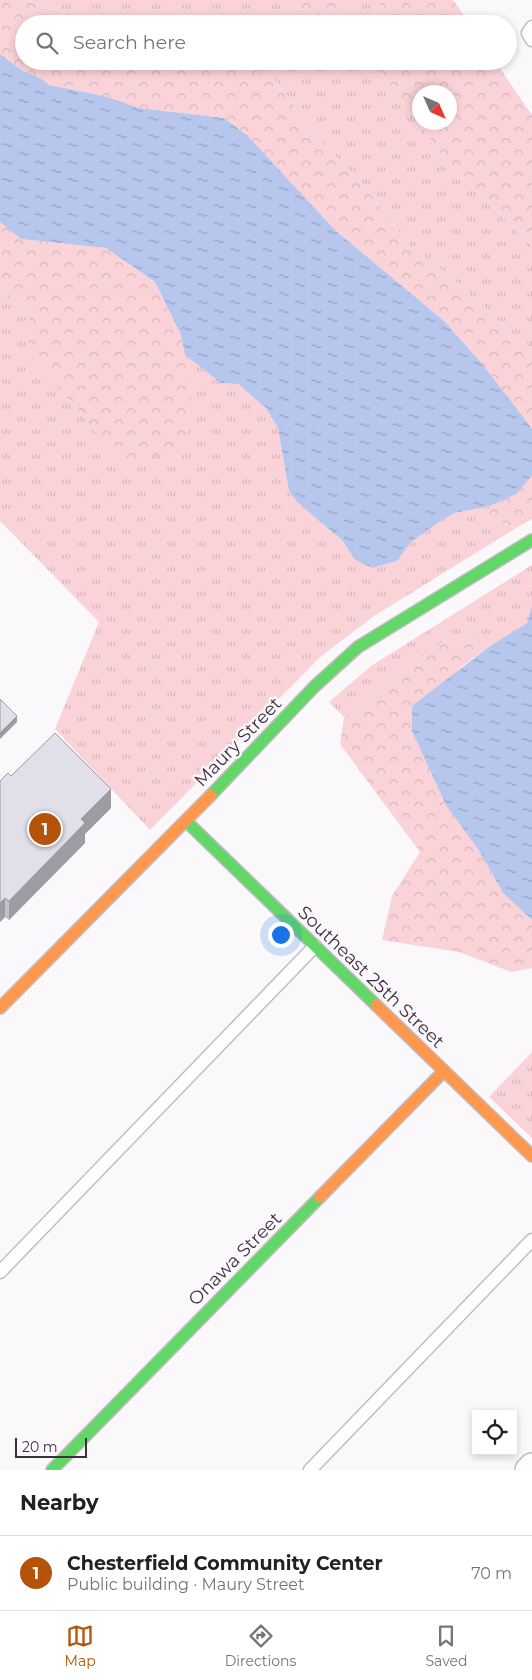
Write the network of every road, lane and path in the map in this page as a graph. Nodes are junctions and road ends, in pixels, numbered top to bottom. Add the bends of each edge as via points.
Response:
1 (532, 27) edge
2 (532, 40) edge
3 (532, 540) edge
4 (186, 821) junction
5 (315, 946) junction
6 (0, 1008) edge
7 (443, 1072) junction
8 (532, 1156) edge
9 (532, 1240) edge
10 (0, 1272) edge
11 (532, 1466) edge
12 (52, 1470) edge
13 (310, 1470) edge
14 (528, 1470) edge

1 - 2 lane via 528,33
3 - 4 street, Maury Street via 358,647 314,687
4 - 5 street, Southeast 25th Street
4 - 6 street, Maury Street
5 - 7 street, Southeast 25th Street
5 - 10 lane
7 - 8 street, Southeast 25th Street
7 - 12 street, Onawa Street
9 - 13 lane
11 - 14 street

